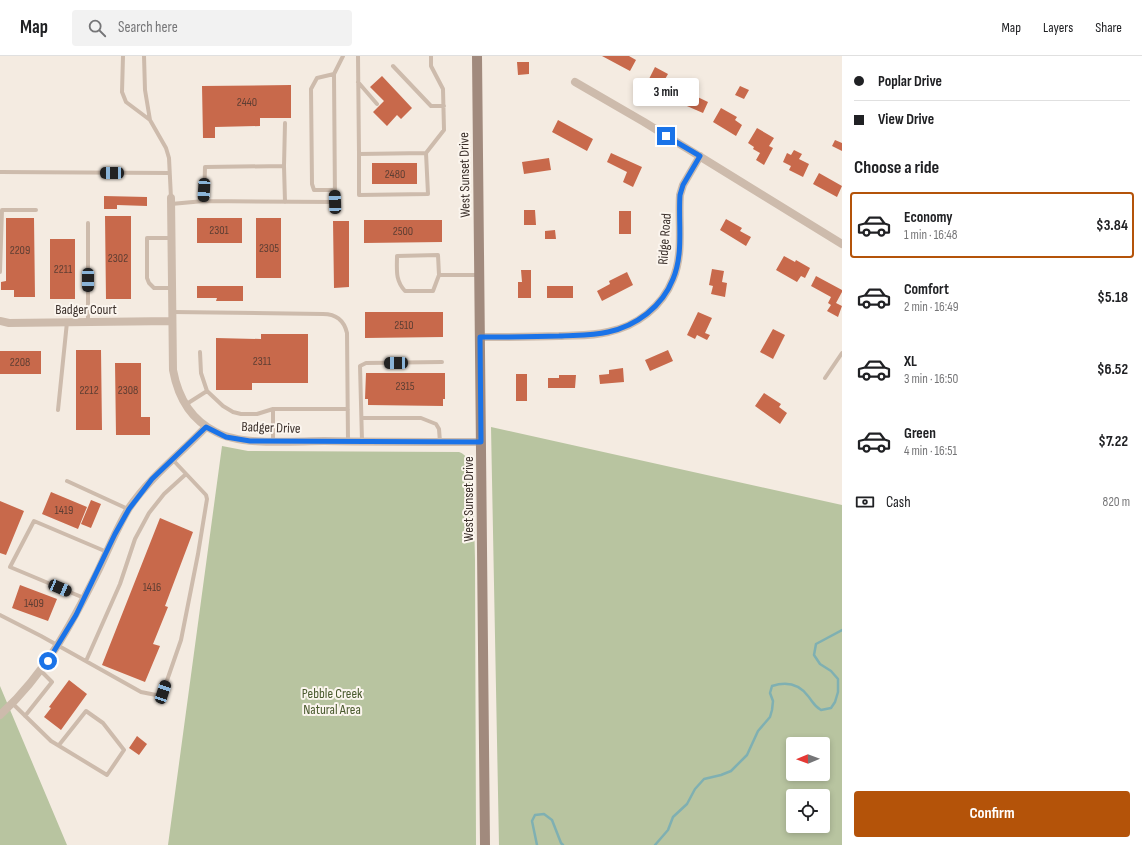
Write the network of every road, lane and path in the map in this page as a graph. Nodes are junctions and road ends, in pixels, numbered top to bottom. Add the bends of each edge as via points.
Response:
1 (122, 56) edge
2 (144, 56) edge
3 (343, 56) edge
4 (358, 56) edge
5 (431, 56) edge
6 (477, 56) edge
7 (393, 66) dead end
8 (334, 74) junction
9 (358, 82) junction
10 (575, 82) dead end
11 (377, 104) dead end
12 (444, 106) junction
13 (150, 120) junction
14 (285, 123) dead end
15 (426, 153) junction
16 (359, 154) junction
17 (700, 156) junction
18 (284, 166) junction
19 (0, 172) edge
20 (169, 173) junction
21 (334, 190) junction
22 (171, 201) junction
23 (204, 201) junction
24 (285, 202) junction
25 (36, 210) dead end
26 (88, 223) dead end
27 (171, 238) junction
28 (842, 244) edge
29 (0, 272) edge
30 (439, 275) junction
31 (480, 275) junction
32 (171, 288) junction
33 (172, 312) junction
34 (0, 321) edge
35 (172, 321) junction
36 (67, 322) junction
37 (88, 323) junction
38 (480, 337) junction
39 (200, 352) dead end
40 (842, 353) edge
41 (442, 362) dead end
42 (825, 378) dead end
43 (207, 391) junction
44 (185, 404) junction
45 (273, 409) junction
46 (348, 409) junction
47 (58, 410) dead end
48 (362, 418) junction
49 (206, 427) junction
50 (273, 441) junction
51 (348, 441) junction
52 (362, 442) junction
53 (440, 442) junction
54 (481, 442) junction
55 (173, 460) junction
56 (186, 474) junction
57 (66, 481) dead end
58 (129, 509) junction
59 (107, 552) junction
60 (84, 598) junction
61 (0, 615) edge
62 (58, 646) junction
63 (86, 661) junction
64 (41, 671) junction
65 (12, 704) junction
66 (0, 715) edge
67 (25, 716) junction
68 (59, 745) junction
69 (484, 845) edge

1 - 13 lane via 122,92 126,102
2 - 13 lane via 145,90
3 - 8 lane
4 - 9 lane
5 - 12 lane via 431,66 443,89
6 - 31 main road, West Sunset Drive
7 - 12 lane via 431,106
8 - 21 lane
8 - 21 lane via 317,78 311,89 312,184 314,190
9 - 11 lane
9 - 16 lane
10 - 17 street
12 - 15 lane via 444,130
13 - 20 lane via 166,148
14 - 18 lane
15 - 16 lane
15 - 16 lane via 428,194 359,195
17 - 28 street
17 - 38 street, Ridge Road via 680,195 678,259 673,279 664,297 651,311 623,328 607,333
18 - 23 lane via 206,167
18 - 24 lane
19 - 20 lane
20 - 22 lane
21 - 24 lane via 335,202
22 - 23 lane
22 - 27 street, Badger Drive
23 - 24 lane
25 - 29 lane via 2,210
26 - 37 lane
27 - 32 street, Badger Drive
27 - 32 lane via 147,238 147,278 154,288
30 - 30 lane via 433,291 405,291 397,277 398,256 438,255
30 - 31 lane
31 - 38 main road, West Sunset Drive
32 - 33 street, Badger Drive
33 - 35 street, Badger Drive
33 - 46 lane via 335,316 346,326 347,333
34 - 36 street, Badger Court
35 - 37 street, Badger Court
35 - 44 street, Badger Drive via 175,383
36 - 37 street, Badger Court
36 - 47 lane
38 - 54 main road, West Sunset Drive
39 - 43 lane via 201,373
40 - 42 lane
41 - 48 lane via 362,364
43 - 44 lane
43 - 45 lane via 233,412 257,414
44 - 49 street, Badger Drive
45 - 46 lane
45 - 50 lane
46 - 51 lane
48 - 52 lane
48 - 53 lane via 421,418 436,424
49 - 50 street, Badger Drive via 237,440
49 - 55 street
50 - 51 street, Badger Drive
51 - 52 street, Badger Drive
52 - 53 street, Badger Drive
53 - 54 street, Badger Drive
54 - 69 main road, West Sunset Drive
55 - 56 lane
55 - 58 street via 152,479
56 - 63 lane via 164,494 149,513 135,539 120,584
56 - 63 lane via 206,495 206,499 181,640 163,692 156,695 141,692
57 - 58 lane
58 - 59 street
59 - 60 street
59 - 60 lane via 34,521 10,567
60 - 62 street
61 - 62 lane
62 - 63 lane
62 - 64 street
64 - 65 street
64 - 67 lane via 52,682
65 - 66 street
65 - 67 lane
67 - 68 lane via 51,741
68 - 68 lane via 107,774 124,750 102,723 86,712

